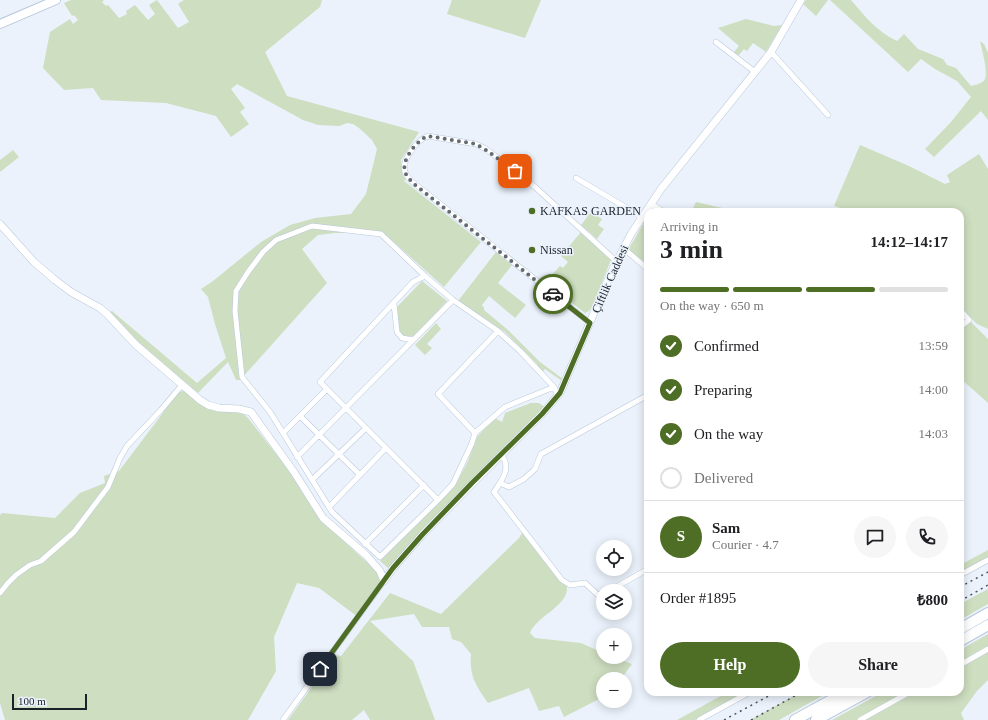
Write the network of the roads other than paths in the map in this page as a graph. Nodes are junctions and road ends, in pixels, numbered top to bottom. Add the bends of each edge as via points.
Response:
1 (56, 0) edge
2 (801, 0) edge
3 (0, 24) edge
4 (716, 42) dead end
5 (771, 52) junction
6 (755, 72) junction
7 (828, 115) dead end
8 (576, 178) dead end
9 (651, 204) junction
10 (648, 208) edge
11 (658, 208) edge
12 (644, 214) edge
13 (642, 217) junction
14 (0, 224) edge
15 (623, 248) junction
16 (616, 262) junction
17 (644, 266) edge
18 (425, 276) junction
19 (453, 300) junction
20 (394, 304) junction
21 (964, 314) edge
22 (590, 323) junction
23 (964, 324) edge
24 (498, 331) junction
25 (413, 340) junction
26 (182, 385) junction
27 (554, 387) junction
28 (327, 389) junction
29 (558, 396) junction
30 (644, 397) edge
31 (346, 408) junction
32 (300, 416) junction
33 (366, 428) junction
34 (283, 433) junction
35 (475, 433) junction
36 (319, 435) junction
37 (386, 448) junction
38 (500, 454) junction
39 (338, 455) junction
40 (297, 457) junction
41 (360, 476) junction
42 (312, 480) junction
43 (500, 483) junction
44 (424, 486) junction
45 (438, 500) junction
46 (329, 507) junction
47 (365, 544) junction
48 (988, 560) edge
49 (644, 571) edge
50 (964, 573) edge
51 (384, 581) junction
52 (621, 584) edge
53 (0, 593) edge
54 (596, 593) edge
55 (988, 613) edge
56 (988, 625) edge
57 (964, 627) edge
58 (964, 638) edge
59 (988, 649) edge
60 (964, 663) edge
61 (743, 696) edge
62 (839, 696) edge
63 (860, 696) edge
64 (903, 696) edge
65 (283, 720) edge
66 (699, 720) edge
67 (795, 720) edge
68 (816, 720) edge
69 (860, 720) edge

1 - 3 main road
2 - 5 street, Çiftlik Caddesi
4 - 6 street
5 - 6 street, Çiftlik Caddesi
5 - 7 street
6 - 9 street, Çiftlik Caddesi
8 - 13 street
9 - 10 street, Çiftlik Caddesi
9 - 11 street
12 - 13 street, Çiftlik Caddesi
13 - 15 street, Çiftlik Caddesi
14 - 26 street via 44,271 71,292 100,308 136,345
15 - 16 street, Çiftlik Caddesi
15 - 17 street
16 - 22 street, Çiftlik Caddesi
16 - 22 street via 535,187 476,144 428,136 414,146 405,162 404,169 414,184
18 - 19 street
18 - 20 street via 413,282
18 - 34 street via 381,234 312,226 276,240 263,252 236,291 235,311 242,377
19 - 24 street
19 - 25 street
20 - 25 street via 397,332 402,338
20 - 28 street via 320,382
21 - 23 street via 969,320
22 - 29 street, Çiftlik Caddesi
24 - 27 street
24 - 35 street via 438,394
25 - 31 street
26 - 51 street via 208,405 251,412 323,518 366,555 380,571
26 - 53 street via 127,446 108,487 74,532 41,561 16,575
27 - 29 street
27 - 35 street via 505,407
28 - 31 street
28 - 32 street
29 - 38 street, Çiftlik Caddesi
30 - 43 street via 541,454 535,469 524,479 509,487
31 - 33 street
31 - 36 street
32 - 34 street
32 - 36 street
33 - 37 street
33 - 39 street
34 - 40 street
35 - 45 street via 452,484
36 - 39 street
36 - 40 street
37 - 41 street
37 - 44 street
38 - 43 street via 505,460 506,470
38 - 51 street, Çiftlik Caddesi via 422,535
39 - 41 street
39 - 42 street
40 - 42 street
41 - 46 street
42 - 46 street
43 - 54 street via 494,492 562,580 570,585 585,583
44 - 45 street
44 - 47 street
45 - 47 street via 380,557
46 - 47 street
48 - 50 street
49 - 52 street
51 - 65 street, Çiftlik Caddesi
55 - 57 highway
56 - 58 highway
59 - 60 street
61 - 66 street
62 - 67 highway
63 - 68 highway
64 - 69 street

